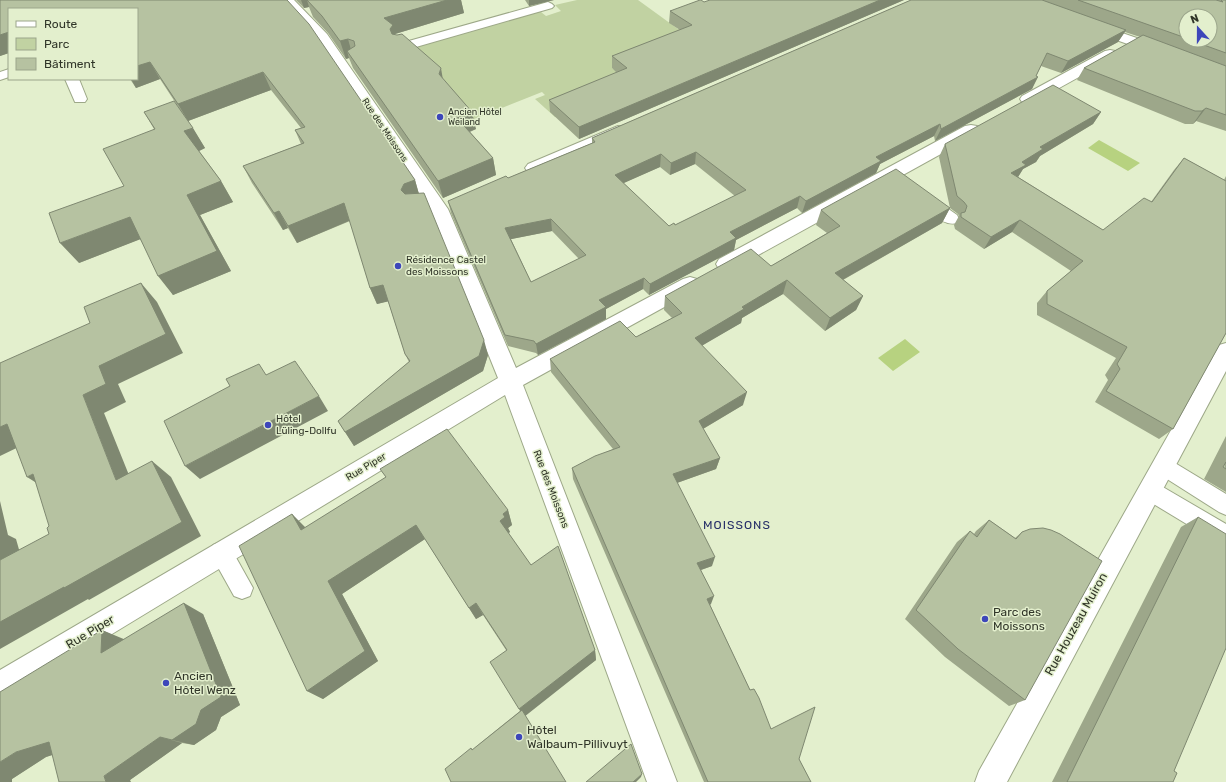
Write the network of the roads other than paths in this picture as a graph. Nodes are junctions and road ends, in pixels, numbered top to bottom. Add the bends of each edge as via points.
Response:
1 (286, 0) edge
2 (548, 6) dead end
3 (1077, 21) edge
4 (1134, 41) junction
5 (402, 47) edge
6 (1174, 56) edge
7 (72, 80) edge
8 (80, 99) dead end
9 (1015, 106) edge
10 (987, 122) edge
11 (629, 126) edge
12 (520, 174) edge
13 (916, 194) edge
14 (951, 218) edge
15 (1226, 350) edge
16 (511, 382) junction
17 (1163, 466) junction
18 (1149, 490) junction
19 (1226, 505) edge
20 (1226, 536) edge
21 (221, 553) junction
22 (242, 588) dead end
23 (0, 686) edge
24 (662, 782) edge
25 (990, 782) edge

1 - 16 street, Rue des Moissons via 307,14 322,38 347,64 431,202
2 - 5 lane
3 - 4 street
4 - 6 street
4 - 9 street
7 - 8 lane
10 - 16 street, Rue Piper via 896,179 707,275
11 - 12 street
13 - 14 lane
15 - 17 street, Rue Houzeau Muiron
16 - 21 street, Rue Piper
16 - 24 street, Rue des Moissons
17 - 18 street, Rue Houzeau Muiron
17 - 19 lane
18 - 20 lane
18 - 25 street, Rue Houzeau Muiron
21 - 22 lane
21 - 23 street, Rue Piper

